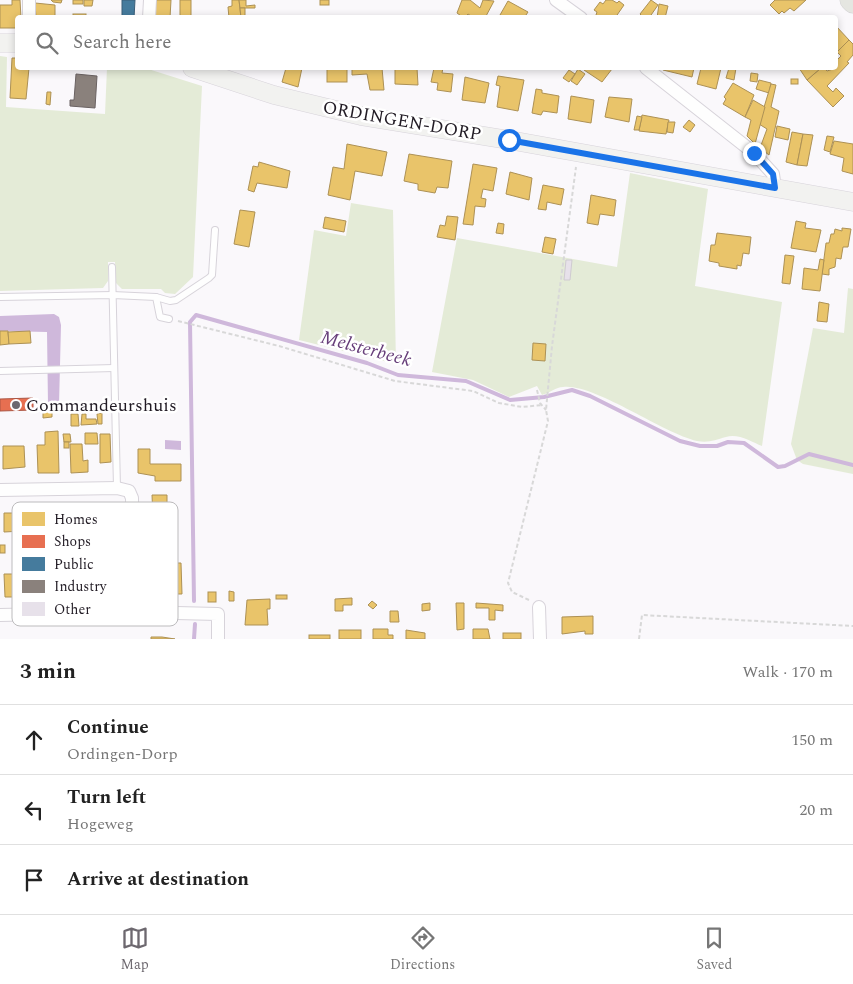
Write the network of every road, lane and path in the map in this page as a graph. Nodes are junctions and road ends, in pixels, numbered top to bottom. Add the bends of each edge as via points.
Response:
1 (28, 0) edge
2 (150, 0) edge
3 (556, 0) edge
4 (29, 15) edge
5 (149, 15) edge
6 (577, 15) edge
7 (0, 44) edge
8 (15, 44) edge
9 (198, 70) edge
10 (649, 70) edge
11 (578, 152) junction
12 (775, 188) junction
13 (853, 202) edge
14 (215, 230) dead end
15 (112, 267) dead end
16 (113, 295) junction
17 (0, 297) edge
18 (156, 297) junction
19 (169, 319) dead end
20 (184, 322) dead end
21 (114, 368) junction
22 (0, 371) edge
23 (537, 390) dead end
24 (541, 404) junction
25 (546, 410) junction
26 (0, 490) edge
27 (123, 490) junction
28 (132, 502) edge
29 (539, 607) joint
30 (178, 613) edge
31 (853, 626) edge
32 (218, 639) edge
33 (540, 639) edge
34 (639, 639) edge

1 - 4 street
2 - 5 street
3 - 6 street
7 - 8 main road
9 - 11 main road, ORDINGEN-DORP via 274,95 361,116
10 - 12 street via 754,153 773,174
11 - 12 main road, ORDINGEN-DORP
11 - 25 path
12 - 13 main road, ORDINGEN-DORP
14 - 18 lane via 209,278 176,300
15 - 16 lane
16 - 17 lane
16 - 18 lane
16 - 21 lane
18 - 19 lane via 160,317
20 - 24 path via 396,380 473,391 522,407
21 - 22 lane
21 - 27 lane
23 - 24 path
24 - 25 path
25 - 29 path via 548,421 508,583 512,592 537,603
26 - 27 street
27 - 28 street
29 - 33 street
30 - 32 street via 218,614
31 - 34 path via 642,615

